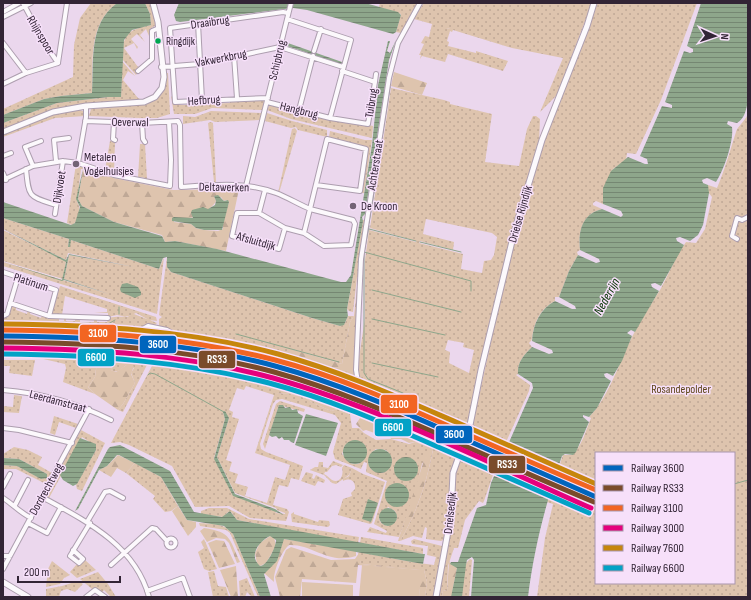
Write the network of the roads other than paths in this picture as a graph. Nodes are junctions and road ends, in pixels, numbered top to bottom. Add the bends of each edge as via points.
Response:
1 (19, 3) edge
2 (31, 3) edge
3 (68, 3) edge
4 (153, 3) edge
5 (291, 3) edge
6 (420, 3) edge
7 (594, 3) edge
8 (23, 5) edge
9 (289, 11) junction
10 (3, 12) edge
11 (3, 17) edge
12 (287, 18) junction
13 (198, 23) junction
14 (159, 28) junction
15 (321, 29) junction
16 (3, 43) edge
17 (280, 47) junction
18 (314, 51) dead end
19 (234, 56) junction
20 (313, 56) junction
21 (58, 63) junction
22 (200, 64) junction
23 (172, 66) junction
24 (162, 67) junction
25 (342, 69) junction
26 (138, 71) dead end
27 (26, 73) junction
28 (376, 74) dead end
29 (375, 82) junction
30 (3, 84) edge
31 (237, 98) junction
32 (202, 100) junction
33 (268, 100) junction
34 (86, 107) junction
35 (300, 110) junction
36 (330, 118) junction
37 (85, 121) junction
38 (114, 122) junction
39 (171, 122) junction
40 (142, 123) junction
41 (368, 124) joint
42 (3, 132) edge
43 (69, 138) dead end
44 (116, 140) dead end
45 (41, 141) dead end
46 (145, 142) dead end
47 (11, 153) dead end
48 (3, 156) edge
49 (56, 161) junction
50 (63, 161) junction
51 (78, 163) junction
52 (33, 166) junction
53 (26, 169) junction
54 (3, 173) edge
55 (4, 180) edge
56 (316, 185) junction
57 (246, 186) junction
58 (265, 190) junction
59 (56, 205) junction
60 (310, 209) junction
61 (259, 213) junction
62 (54, 214) dead end
63 (748, 217) edge
64 (285, 228) junction
65 (304, 233) junction
66 (737, 239) dead end
67 (3, 272) edge
68 (18, 277) junction
69 (10, 303) junction
70 (5, 315) edge
71 (49, 316) junction
72 (108, 318) dead end
73 (3, 326) edge
74 (358, 382) junction
75 (3, 390) edge
76 (89, 409) junction
77 (111, 420) dead end
78 (3, 428) edge
79 (469, 431) junction
80 (72, 443) junction
81 (10, 474) dead end
82 (28, 480) dead end
83 (3, 487) edge
84 (42, 497) junction
85 (3, 498) edge
86 (123, 498) dead end
87 (15, 505) junction
88 (61, 507) junction
89 (31, 518) junction
90 (88, 522) junction
91 (28, 523) junction
92 (167, 541) dead end
93 (73, 550) dead end
94 (124, 552) junction
95 (3, 556) edge
96 (10, 556) junction
97 (111, 565) dead end
98 (3, 569) edge
99 (3, 582) edge
100 (147, 590) junction
101 (28, 597) edge
102 (86, 597) edge
103 (105, 597) edge
104 (149, 597) edge
105 (190, 597) edge
106 (436, 597) edge

1 - 10 street
2 - 8 street
3 - 21 street
4 - 14 street
5 - 9 street, Schipbrug
6 - 74 street, Achterstraat via 398,43 389,78 361,259 356,370
7 - 79 street, Drielse Rijndijk via 542,141 518,218
8 - 11 street
8 - 21 street, Rhijnspoor
9 - 12 street, Schipbrug
9 - 13 street, Draaibrug
12 - 15 street
12 - 17 street, Schipbrug
13 - 22 street
13 - 23 street, Draaibrug via 170,28
14 - 24 street
14 - 26 street via 152,31 152,59
15 - 18 street
15 - 25 street, Hangbrug via 351,40
16 - 27 street
17 - 19 street, Vakwerkbrug
17 - 20 street, Tuibrug
17 - 33 street, Schipbrug
19 - 22 street, Vakwerkbrug
19 - 31 street
20 - 25 street, Tuibrug
20 - 35 street
21 - 27 street
22 - 23 street, Vakwerkbrug
22 - 32 street
23 - 24 street, Vakwerkbrug
23 - 32 street, Hefbrug via 176,102
24 - 34 street via 158,88 152,96 140,102
25 - 29 street, Tuibrug
25 - 36 street, Hangbrug
27 - 30 street
28 - 29 street, Tuibrug
29 - 41 street, Tuibrug
31 - 32 street, Hefbrug
31 - 33 street, Hefbrug
33 - 35 street, Hangbrug
33 - 57 street, Schipbrug
34 - 37 street
34 - 42 street via 54,112
35 - 36 street, Hangbrug
36 - 41 street, Hangbrug
37 - 38 street, Oeverwal
37 - 51 street
38 - 40 street, Oeverwal
38 - 44 street via 113,139
39 - 40 street, Oeverwal
39 - 51 street via 170,186 114,175
39 - 57 street, Deltawerken via 180,122 181,187 232,184
40 - 46 street
43 - 49 street via 54,140
45 - 52 street via 25,147
47 - 48 street
49 - 50 street
49 - 52 street
50 - 51 street
50 - 59 street, Dijkvoet
52 - 53 street
53 - 55 street
53 - 59 street via 32,196
54 - 55 street
56 - 56 street via 328,139 366,149 360,190
56 - 60 street
57 - 58 street, Deltawerken
58 - 60 street, Deltawerken
58 - 61 street
59 - 62 street, Dijkvoet
60 - 65 street
60 - 65 street, Deltawerken via 354,221 352,243 349,246 324,246
61 - 64 street, Afsluitdijk
61 - 64 street, Afsluitdijk via 237,213 232,236 279,249
63 - 66 street via 742,220 737,218 732,236
64 - 65 street, Afsluitdijk
67 - 68 street, Platinum
68 - 69 street
68 - 71 street, Platinum via 56,290
69 - 70 street
69 - 71 street
71 - 72 street
73 - 74 street via 141,330 148,326 174,334 271,353 299,361 351,382
74 - 79 street via 368,389 434,412
75 - 76 street, Leerdamstraat via 50,397
76 - 77 street, Leerdamstraat
76 - 80 street, Dordrechtweg
78 - 80 street
79 - 106 street, Drielsedijk via 453,473 451,515
80 - 84 street, Dordrechtweg
81 - 83 street
82 - 87 street
84 - 88 street
84 - 89 street, Dordrechtweg
85 - 87 street
86 - 90 street via 110,491 105,492
87 - 89 street via 18,512
88 - 90 street
88 - 91 street via 47,533
89 - 91 street, Dordrechtweg
90 - 93 street
90 - 94 street
91 - 96 street, Dordrechtweg
92 - 94 street via 152,528
94 - 97 street
94 - 100 street via 136,566
95 - 96 street
96 - 98 street, Dordrechtweg
99 - 101 street
100 - 104 street
100 - 105 street via 184,578
102 - 103 street via 95,590

